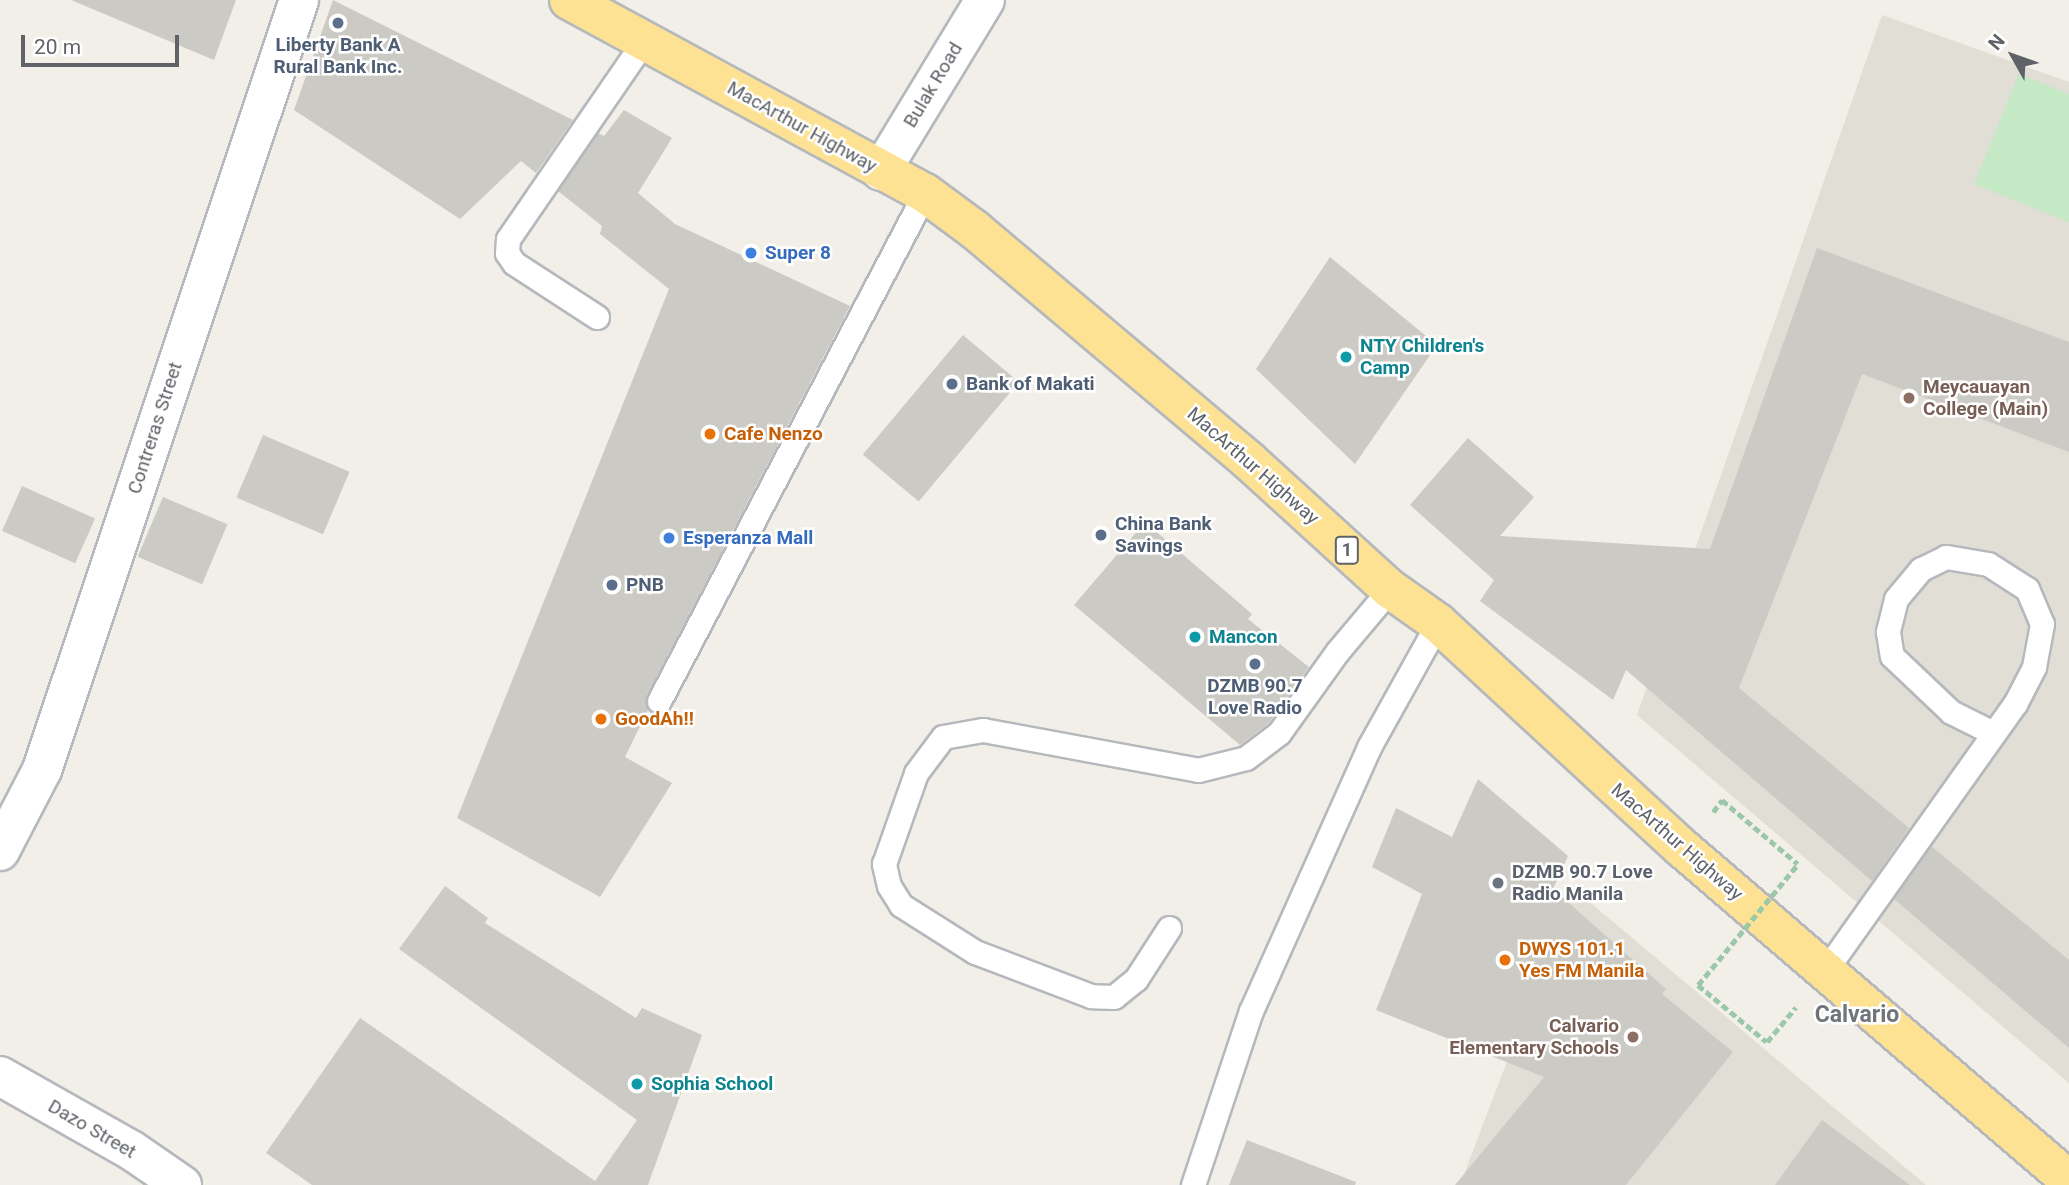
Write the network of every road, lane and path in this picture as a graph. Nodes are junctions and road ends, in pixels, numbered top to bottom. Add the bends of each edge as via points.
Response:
1 (299, 0) edge
2 (569, 0) edge
3 (985, 0) edge
4 (645, 40) junction
5 (881, 170) junction
6 (925, 193) junction
7 (597, 317) dead end
8 (1391, 589) junction
9 (1438, 623) junction
10 (659, 701) dead end
11 (1993, 733) junction
12 (1722, 800) dead end
13 (0, 851) edge
14 (1169, 928) dead end
15 (1825, 971) junction
16 (1767, 1042) dead end
17 (0, 1076) edge
18 (2069, 1180) edge
19 (182, 1185) edge
20 (1193, 1185) edge

1 - 13 street, Contreras Street via 42,770
2 - 4 highway, MacArthur Highway / 1
3 - 5 street, Bulak Road
4 - 5 highway, MacArthur Highway / 1
4 - 7 lane via 508,239 507,253 514,262
5 - 6 highway, MacArthur Highway / 1
6 - 8 highway, MacArthur Highway / 1 via 1248,460
6 - 10 lane
8 - 9 highway, MacArthur Highway / 1
8 - 14 lane via 1337,652 1279,733 1247,758 1198,769 983,730 943,737 916,773 884,864 889,886 901,905 975,952 1091,996 1114,997 1136,979
9 - 15 highway, MacArthur Highway / 1 via 1541,722
9 - 20 lane via 1369,747 1251,1011
11 - 11 lane via 2034,667 2042,624 2027,590 1988,565 1946,557 1920,569 1896,599 1888,632 1892,656 1951,712
11 - 15 lane
12 - 16 path, bridge via 1798,864 1698,985
15 - 18 highway, MacArthur Highway / 1
17 - 19 street, Dazo Street via 131,1150

